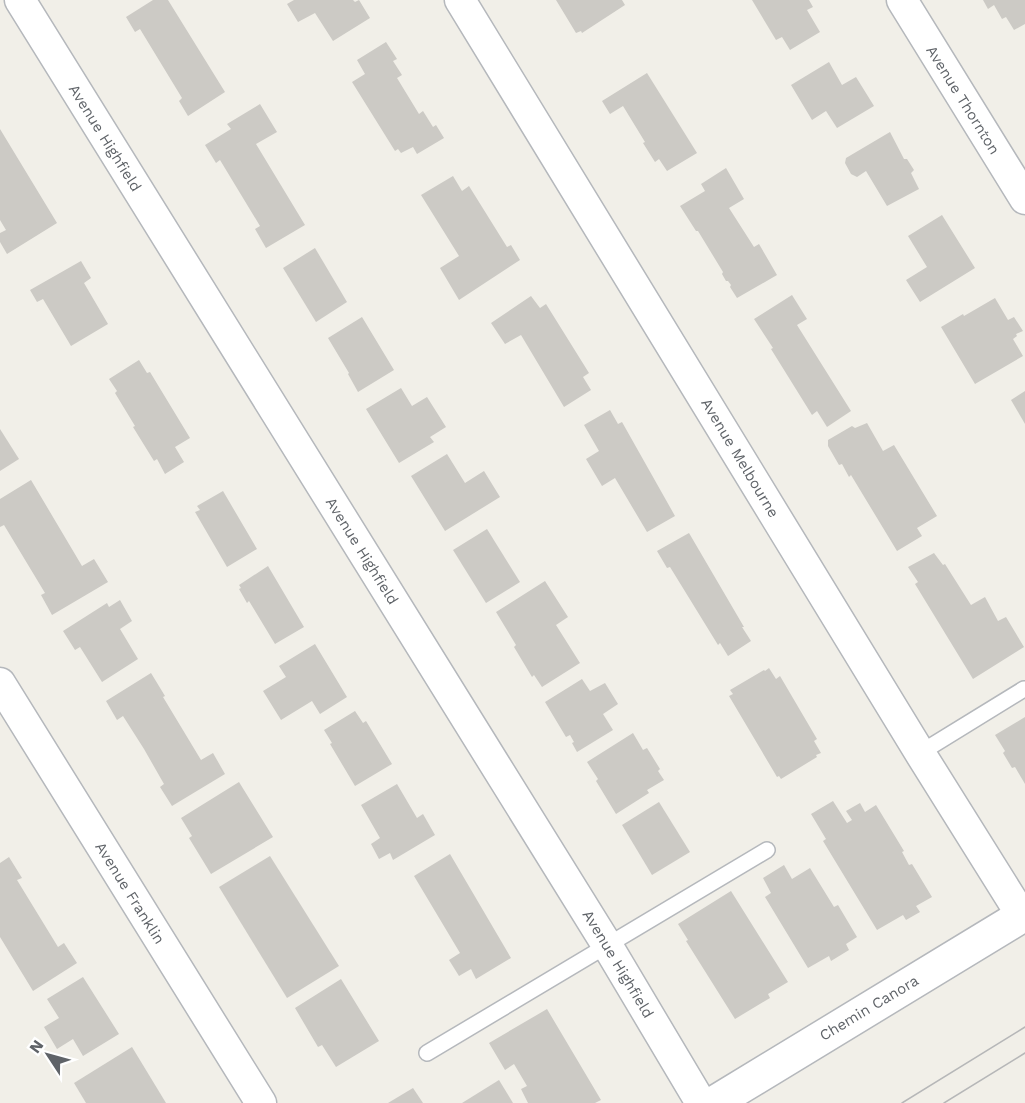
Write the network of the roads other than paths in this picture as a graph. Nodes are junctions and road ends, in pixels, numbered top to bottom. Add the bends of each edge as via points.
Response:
1 (20, 0) edge
2 (460, 0) edge
3 (902, 0) edge
4 (1025, 199) edge
5 (0, 683) edge
6 (1024, 689) edge
7 (920, 753) junction
8 (767, 850) dead end
9 (1023, 915) edge
10 (607, 945) junction
11 (427, 1053) dead end
12 (261, 1103) edge
13 (701, 1103) edge
14 (714, 1103) edge

1 - 10 street, Avenue Highfield
2 - 7 street, Avenue Melbourne
3 - 4 street, Avenue Thornton
5 - 12 street, Avenue Franklin
6 - 7 lane
7 - 9 street, Avenue Melbourne
8 - 10 lane
9 - 14 street, Chemin Canora
10 - 11 lane
10 - 13 street, Avenue Highfield

